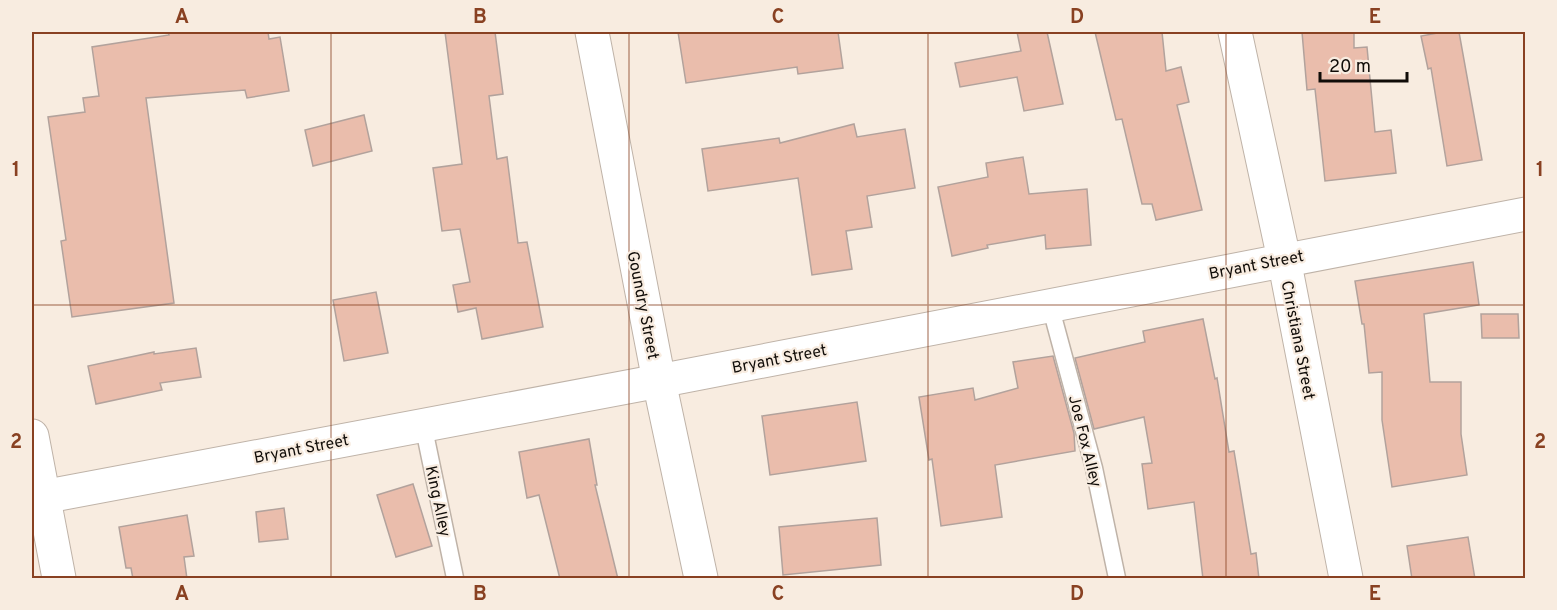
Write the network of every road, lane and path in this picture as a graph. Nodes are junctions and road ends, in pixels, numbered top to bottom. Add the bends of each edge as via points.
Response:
1 (592, 32) edge
2 (1235, 32) edge
3 (1526, 214) edge
4 (1284, 259) junction
5 (1050, 305) junction
6 (659, 381) junction
7 (423, 424) junction
8 (32, 436) edge
9 (38, 497) edge
10 (59, 579) edge
11 (455, 579) edge
12 (701, 579) edge
13 (1117, 579) edge
14 (1346, 579) edge

1 - 6 street, Goundry Street
2 - 4 street, Christiana Street
3 - 4 street, Bryant Street
4 - 5 street, Bryant Street
4 - 14 street, Christiana Street
5 - 6 street, Bryant Street
5 - 13 lane, Joe Fox Alley via 1094,468
6 - 7 street, Bryant Street
6 - 12 street, Goundry Street
7 - 9 street, Bryant Street
7 - 11 lane, King Alley
8 - 9 street
9 - 10 street

